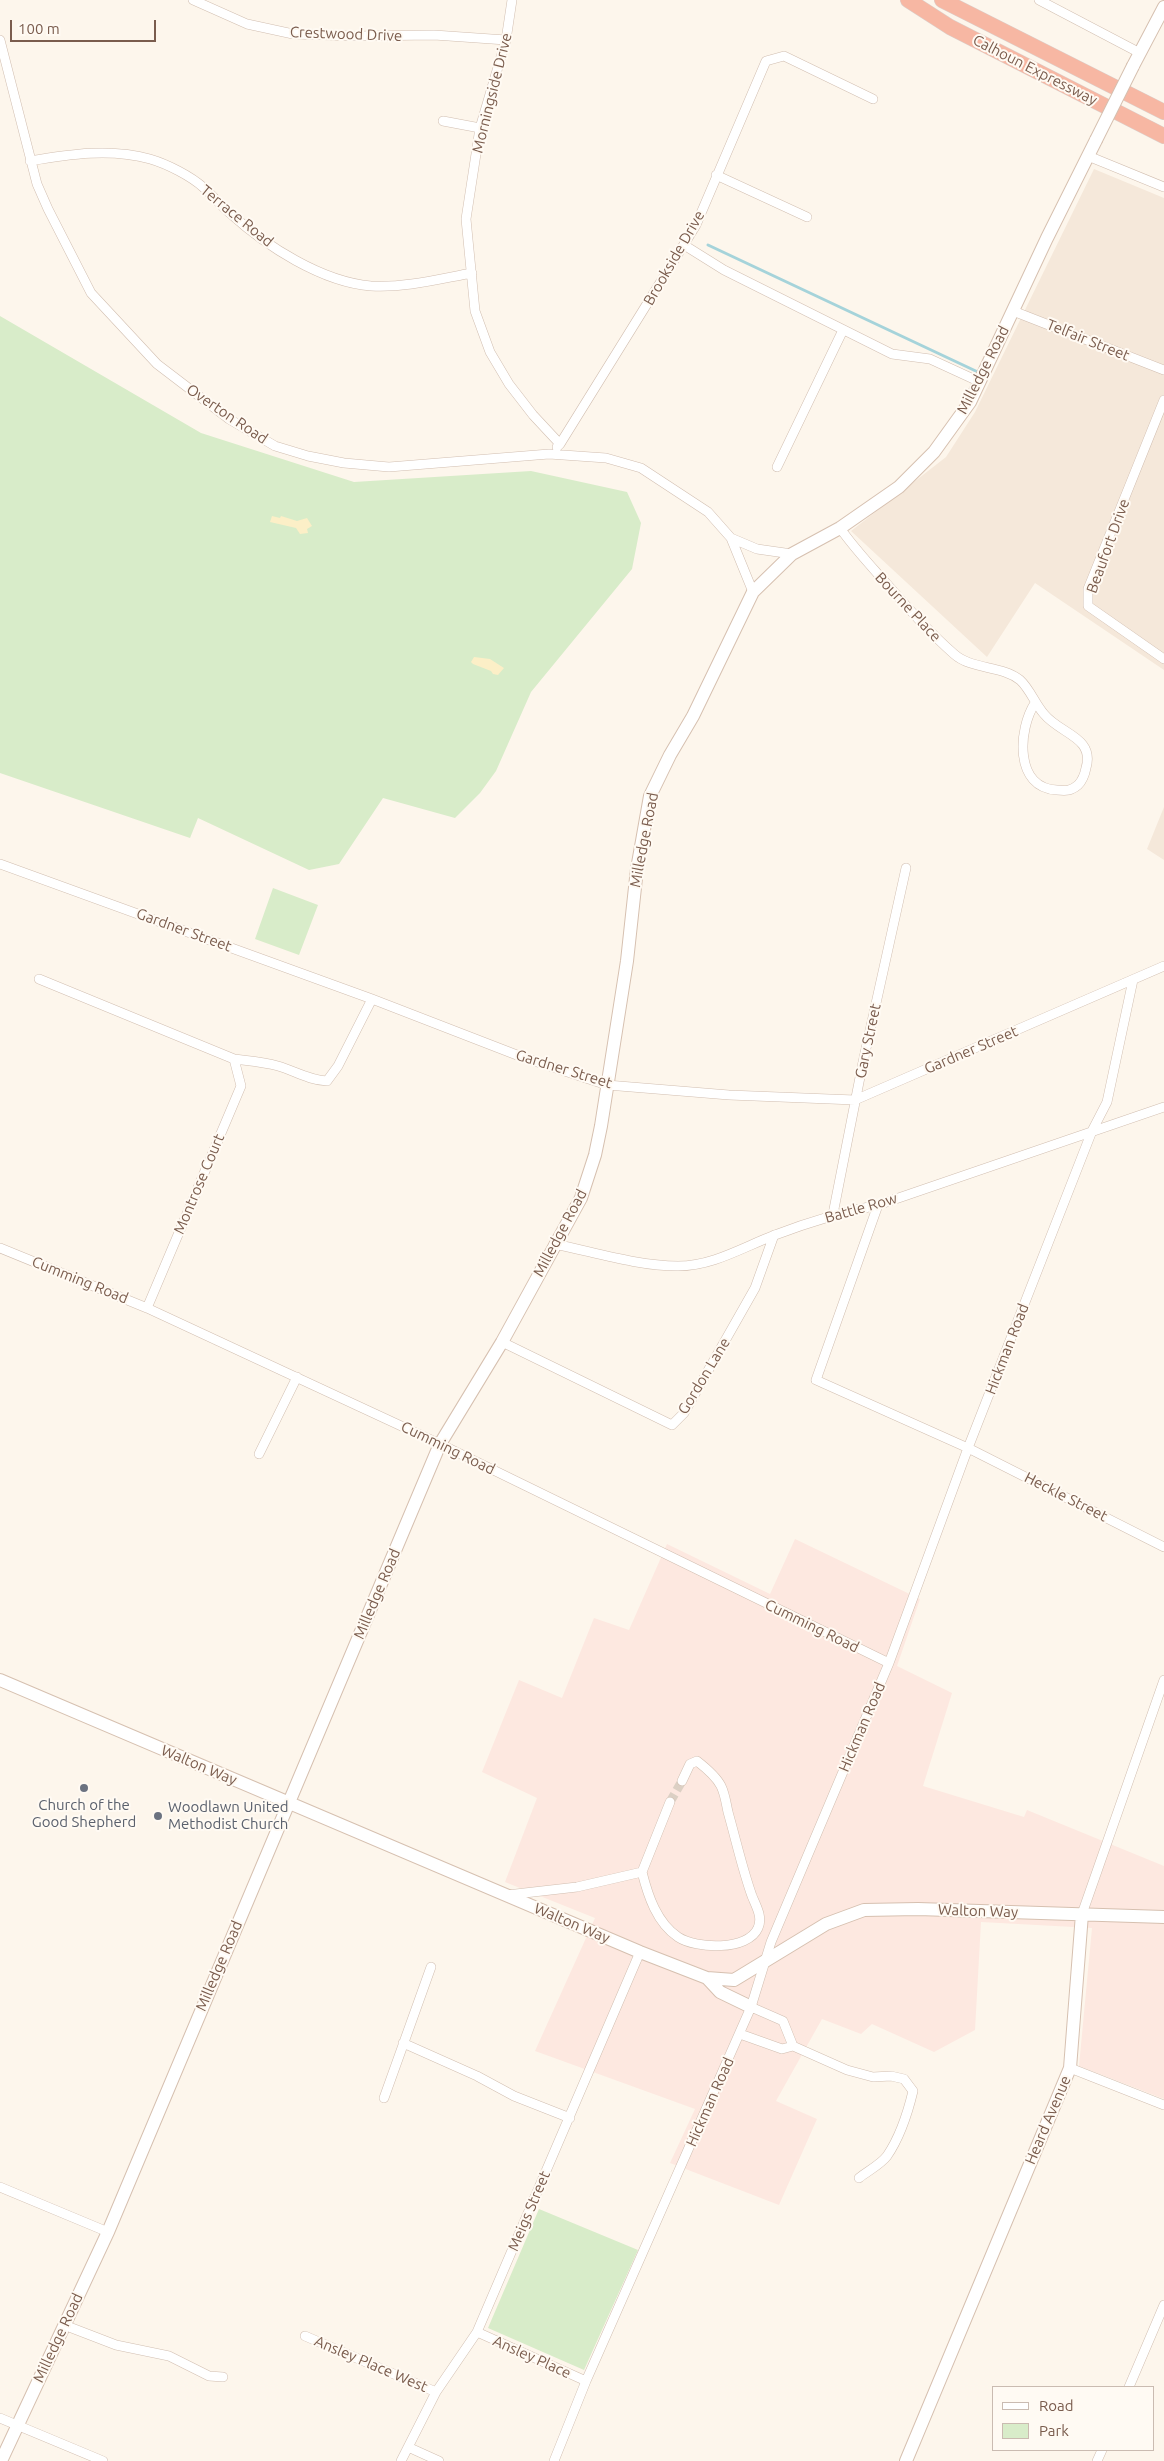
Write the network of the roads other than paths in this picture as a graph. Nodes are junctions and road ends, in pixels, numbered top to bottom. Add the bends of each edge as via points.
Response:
1 (192, 0) edge
2 (512, 0) edge
3 (908, 0) edge
4 (942, 0) edge
5 (1039, 0) edge
6 (1164, 7) edge
7 (0, 40) edge
8 (506, 40) junction
9 (1140, 52) junction
10 (873, 99) dead end
11 (1164, 112) edge
12 (443, 121) dead end
13 (480, 128) junction
14 (1164, 136) edge
15 (1088, 156) junction
16 (30, 161) junction
17 (716, 175) junction
18 (1164, 187) edge
19 (807, 217) dead end
20 (684, 245) junction
21 (472, 273) junction
22 (1013, 311) junction
23 (844, 330) junction
24 (1164, 370) edge
25 (980, 382) junction
26 (1164, 400) edge
27 (560, 444) junction
28 (549, 454) junction
29 (777, 467) dead end
30 (840, 528) junction
31 (731, 538) junction
32 (792, 554) junction
33 (753, 592) junction
34 (1164, 659) edge
35 (1036, 703) junction
36 (0, 864) edge
37 (906, 868) dead end
38 (1164, 966) edge
39 (39, 979) dead end
40 (1133, 980) junction
41 (372, 998) junction
42 (234, 1059) junction
43 (607, 1085) junction
44 (855, 1100) junction
45 (1164, 1107) edge
46 (1092, 1131) junction
47 (878, 1205) junction
48 (833, 1214) junction
49 (774, 1235) junction
50 (554, 1244) junction
51 (0, 1248) edge
52 (147, 1308) junction
53 (502, 1342) junction
54 (297, 1377) junction
55 (440, 1444) junction
56 (968, 1448) junction
57 (259, 1454) dead end
58 (1164, 1547) edge
59 (889, 1664) junction
60 (0, 1680) edge
61 (1164, 1680) edge
62 (682, 1780) tunnel mouth
63 (670, 1802) tunnel mouth
64 (290, 1803) junction
65 (642, 1872) junction
66 (507, 1895) junction
67 (1082, 1914) junction
68 (1164, 1917) edge
69 (757, 1930) junction
70 (771, 1942) junction
71 (640, 1952) junction
72 (766, 1961) junction
73 (431, 1968) dead end
74 (707, 1978) junction
75 (751, 2007) junction
76 (740, 2034) junction
77 (404, 2043) junction
78 (793, 2046) junction
79 (1070, 2068) junction
80 (384, 2098) dead end
81 (1164, 2105) edge
82 (570, 2118) junction
83 (859, 2178) dead end
84 (0, 2187) edge
85 (108, 2232) junction
86 (1164, 2305) edge
87 (64, 2325) junction
88 (477, 2332) junction
89 (305, 2336) dead end
90 (222, 2377) dead end
91 (586, 2381) junction
92 (1129, 2386) edge
93 (436, 2392) junction
94 (0, 2418) edge
95 (17, 2425) junction
96 (408, 2447) junction
97 (1, 2461) edge
98 (103, 2461) edge
99 (401, 2461) edge
100 (439, 2461) edge
101 (554, 2461) edge
102 (906, 2461) edge

1 - 8 street, Crestwood Drive via 248,24 293,34 434,35
2 - 8 street, Morningside Drive
3 - 14 highway, Calhoun Expressway via 950,27
4 - 11 highway, Calhoun Expressway
5 - 9 street
6 - 9 street, Milledge Road
7 - 16 street, Overton Road
8 - 13 street, Morningside Drive
9 - 15 street, Milledge Road, bridge
10 - 17 street, Brookside Drive via 784,56 766,61
12 - 13 street
13 - 21 street, Morningside Drive via 466,219
15 - 18 street
15 - 22 street, Milledge Road
16 - 21 street, Terrace Road via 73,154 121,153 152,160 202,186 263,241 299,262 340,279 370,286 401,286
16 - 28 street, Overton Road via 48,209 91,293 157,364 229,419 275,446 335,461 388,468
17 - 19 street
17 - 20 street, Brookside Drive via 696,225
20 - 23 street via 724,270
20 - 27 street, Brookside Drive
21 - 27 street, Morningside Drive via 475,311 490,352 527,408
22 - 24 street, Telfair Street
22 - 25 street, Milledge Road
23 - 25 street via 892,354 930,359
23 - 29 street
25 - 30 street, Milledge Road via 970,402 934,452 899,487
26 - 34 street, Beaufort Drive via 1088,589 1088,606
27 - 28 street
28 - 31 street, Overton Road via 606,458 641,468 708,512
30 - 32 street, Milledge Road
30 - 35 street, Bourne Place via 858,553 930,633 956,656 978,667 1005,672 1020,681
31 - 32 street, Overton Road via 757,549
31 - 33 street, Overton Road
32 - 33 street, Milledge Road
33 - 43 street, Milledge Road via 650,796
35 - 35 street, Bourne Place via 1053,724 1083,743 1089,757 1080,784 1069,791 1048,790 1032,780 1024,764 1027,715
36 - 41 street, Gardner Street
37 - 44 street, Gary Street
38 - 40 street, Gardner Street
39 - 42 street
40 - 44 street, Gardner Street
40 - 46 street, Hickman Road via 1107,1102
41 - 42 street via 338,1066 327,1080 312,1080 280,1067
41 - 43 street, Gardner Street via 522,1057
42 - 52 street, Montrose Court via 241,1086
43 - 44 street, Gardner Street via 729,1095
43 - 50 street, Milledge Road via 595,1155 581,1198
44 - 48 street, Gary Street
45 - 46 street, Battle Row
46 - 47 street, Battle Row
46 - 56 street, Hickman Road
47 - 48 street, Battle Row
47 - 56 street via 816,1380
48 - 49 street, Battle Row
49 - 50 street, Battle Row via 716,1260 679,1266 638,1262
49 - 53 street, Gordon Lane via 755,1288 684,1413 672,1425
50 - 53 street, Milledge Road
51 - 52 street, Cumming Road
52 - 54 street, Cumming Road
53 - 55 street, Milledge Road
54 - 55 street, Cumming Road
54 - 57 street
55 - 59 street, Cumming Road
55 - 64 street, Milledge Road
56 - 58 street, Heckle Street
56 - 59 street, Hickman Road
59 - 70 street, Hickman Road
60 - 64 street, Walton Way
61 - 67 street, Heard Avenue
62 - 69 street via 690,1764 697,1761 721,1786 745,1876 761,1920
63 - 65 street
64 - 66 street, Walton Way
64 - 85 street, Milledge Road
65 - 66 street via 578,1887
65 - 69 street via 660,1919 679,1938 730,1946 749,1939
66 - 71 street, Walton Way
67 - 68 street, Walton Way
67 - 72 street, Walton Way via 864,1910 826,1924
67 - 79 street, Heard Avenue
69 - 70 street
70 - 72 street, Hickman Road
71 - 74 street, Walton Way
71 - 82 street, Meigs Street
72 - 74 street, Walton Way via 734,1980
72 - 75 street, Hickman Road
73 - 77 street
74 - 75 street via 720,1992
75 - 76 street, Hickman Road
75 - 78 street via 783,2021
76 - 78 street via 782,2049
76 - 91 street, Hickman Road
77 - 80 street
77 - 82 street via 514,2096
78 - 83 street via 846,2070 873,2077 904,2079 913,2091 886,2157
79 - 81 street
79 - 102 street, Heard Avenue
82 - 88 street, Meigs Street
84 - 85 street
85 - 87 street, Milledge Road
86 - 92 street
87 - 90 street via 116,2345 169,2356 209,2376
87 - 95 street, Milledge Road
88 - 91 street, Ansley Place
88 - 93 street, Meigs Street
89 - 93 street, Ansley Place West
91 - 101 street, Hickman Road
93 - 96 street, Meigs Street
94 - 95 street
95 - 97 street, Milledge Road
95 - 98 street
96 - 99 street, Meigs Street
96 - 100 street

